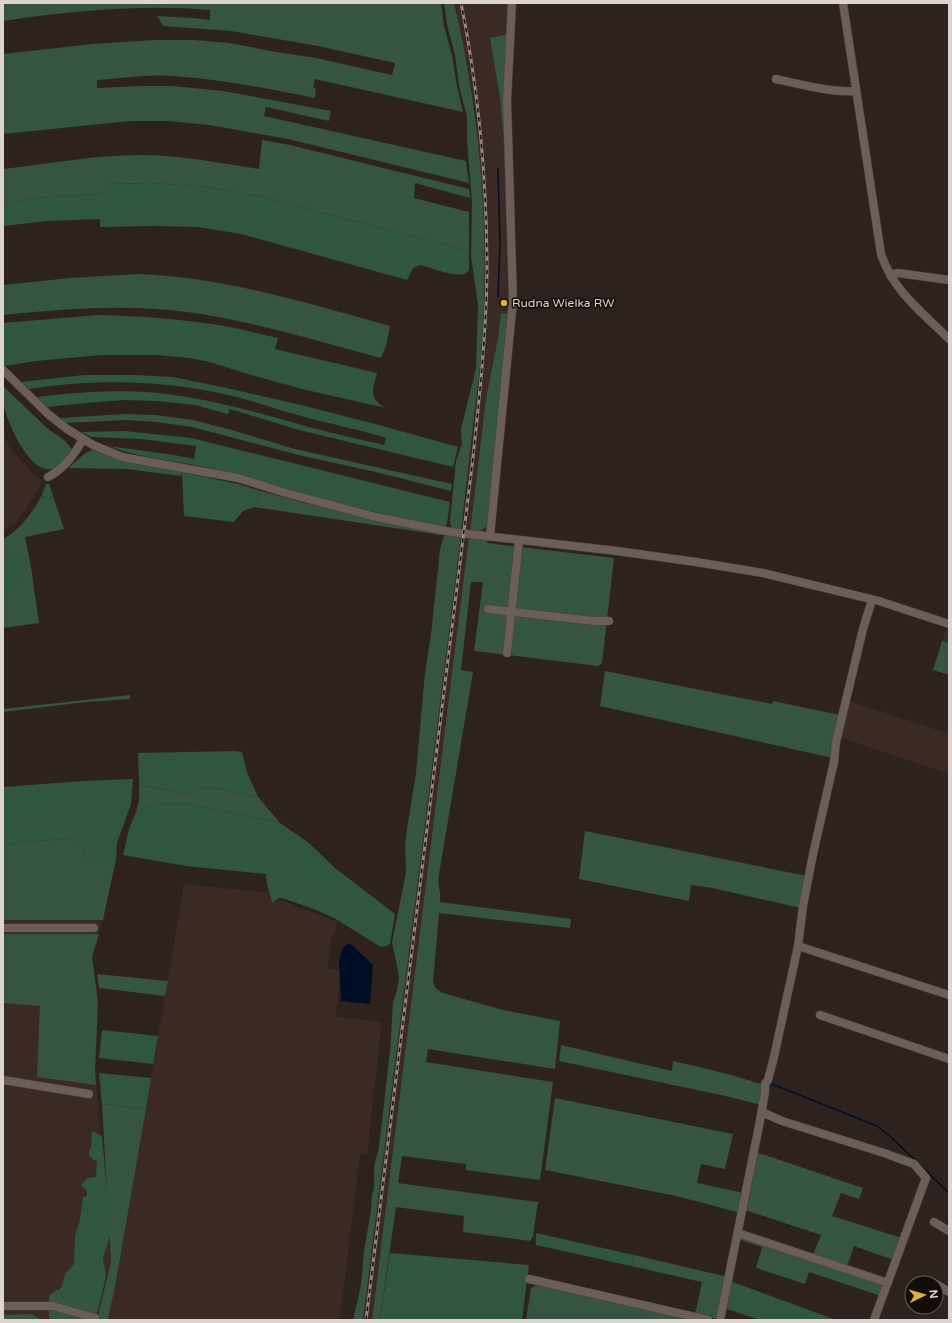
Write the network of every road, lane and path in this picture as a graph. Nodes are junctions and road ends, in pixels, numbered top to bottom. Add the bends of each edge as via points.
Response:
1 (512, 3) edge
2 (843, 3) edge
3 (776, 79) dead end
4 (856, 91) junction
5 (890, 275) junction
6 (949, 280) edge
7 (949, 339) edge
8 (3, 370) edge
9 (83, 439) junction
10 (48, 476) dead end
11 (490, 536) junction
12 (519, 540) junction
13 (872, 600) junction
14 (488, 609) dead end
15 (511, 612) junction
16 (609, 621) dead end
17 (949, 624) edge
18 (507, 653) dead end
19 (3, 928) edge
20 (94, 928) dead end
21 (798, 946) junction
22 (949, 994) edge
23 (820, 1015) dead end
24 (949, 1059) edge
25 (3, 1080) edge
26 (89, 1094) dead end
27 (762, 1112) junction
28 (934, 1222) dead end
29 (949, 1231) edge
30 (738, 1233) junction
31 (529, 1279) dead end
32 (888, 1283) junction
33 (3, 1306) edge
34 (95, 1318) dead end
35 (708, 1320) edge
36 (720, 1320) edge
37 (874, 1320) edge

1 - 11 street via 507,100 513,301
2 - 4 street
3 - 4 street via 815,87
4 - 5 street via 882,254
5 - 6 street via 898,273
5 - 7 street via 907,298
8 - 9 street via 48,414
9 - 10 street via 70,459
9 - 11 street via 122,456 238,478 376,517 451,532
11 - 12 street
12 - 13 street via 736,568
12 - 15 street
13 - 17 street
13 - 21 street via 836,742 834,762 805,894
14 - 15 street
15 - 16 street
15 - 18 street
19 - 20 street
21 - 22 street
21 - 27 street via 774,1057 765,1084
23 - 24 street
25 - 26 street
27 - 30 street
27 - 32 street via 914,1164 926,1178
28 - 29 street
30 - 32 street
30 - 36 street
31 - 35 street
32 - 37 street
33 - 34 street via 59,1307

